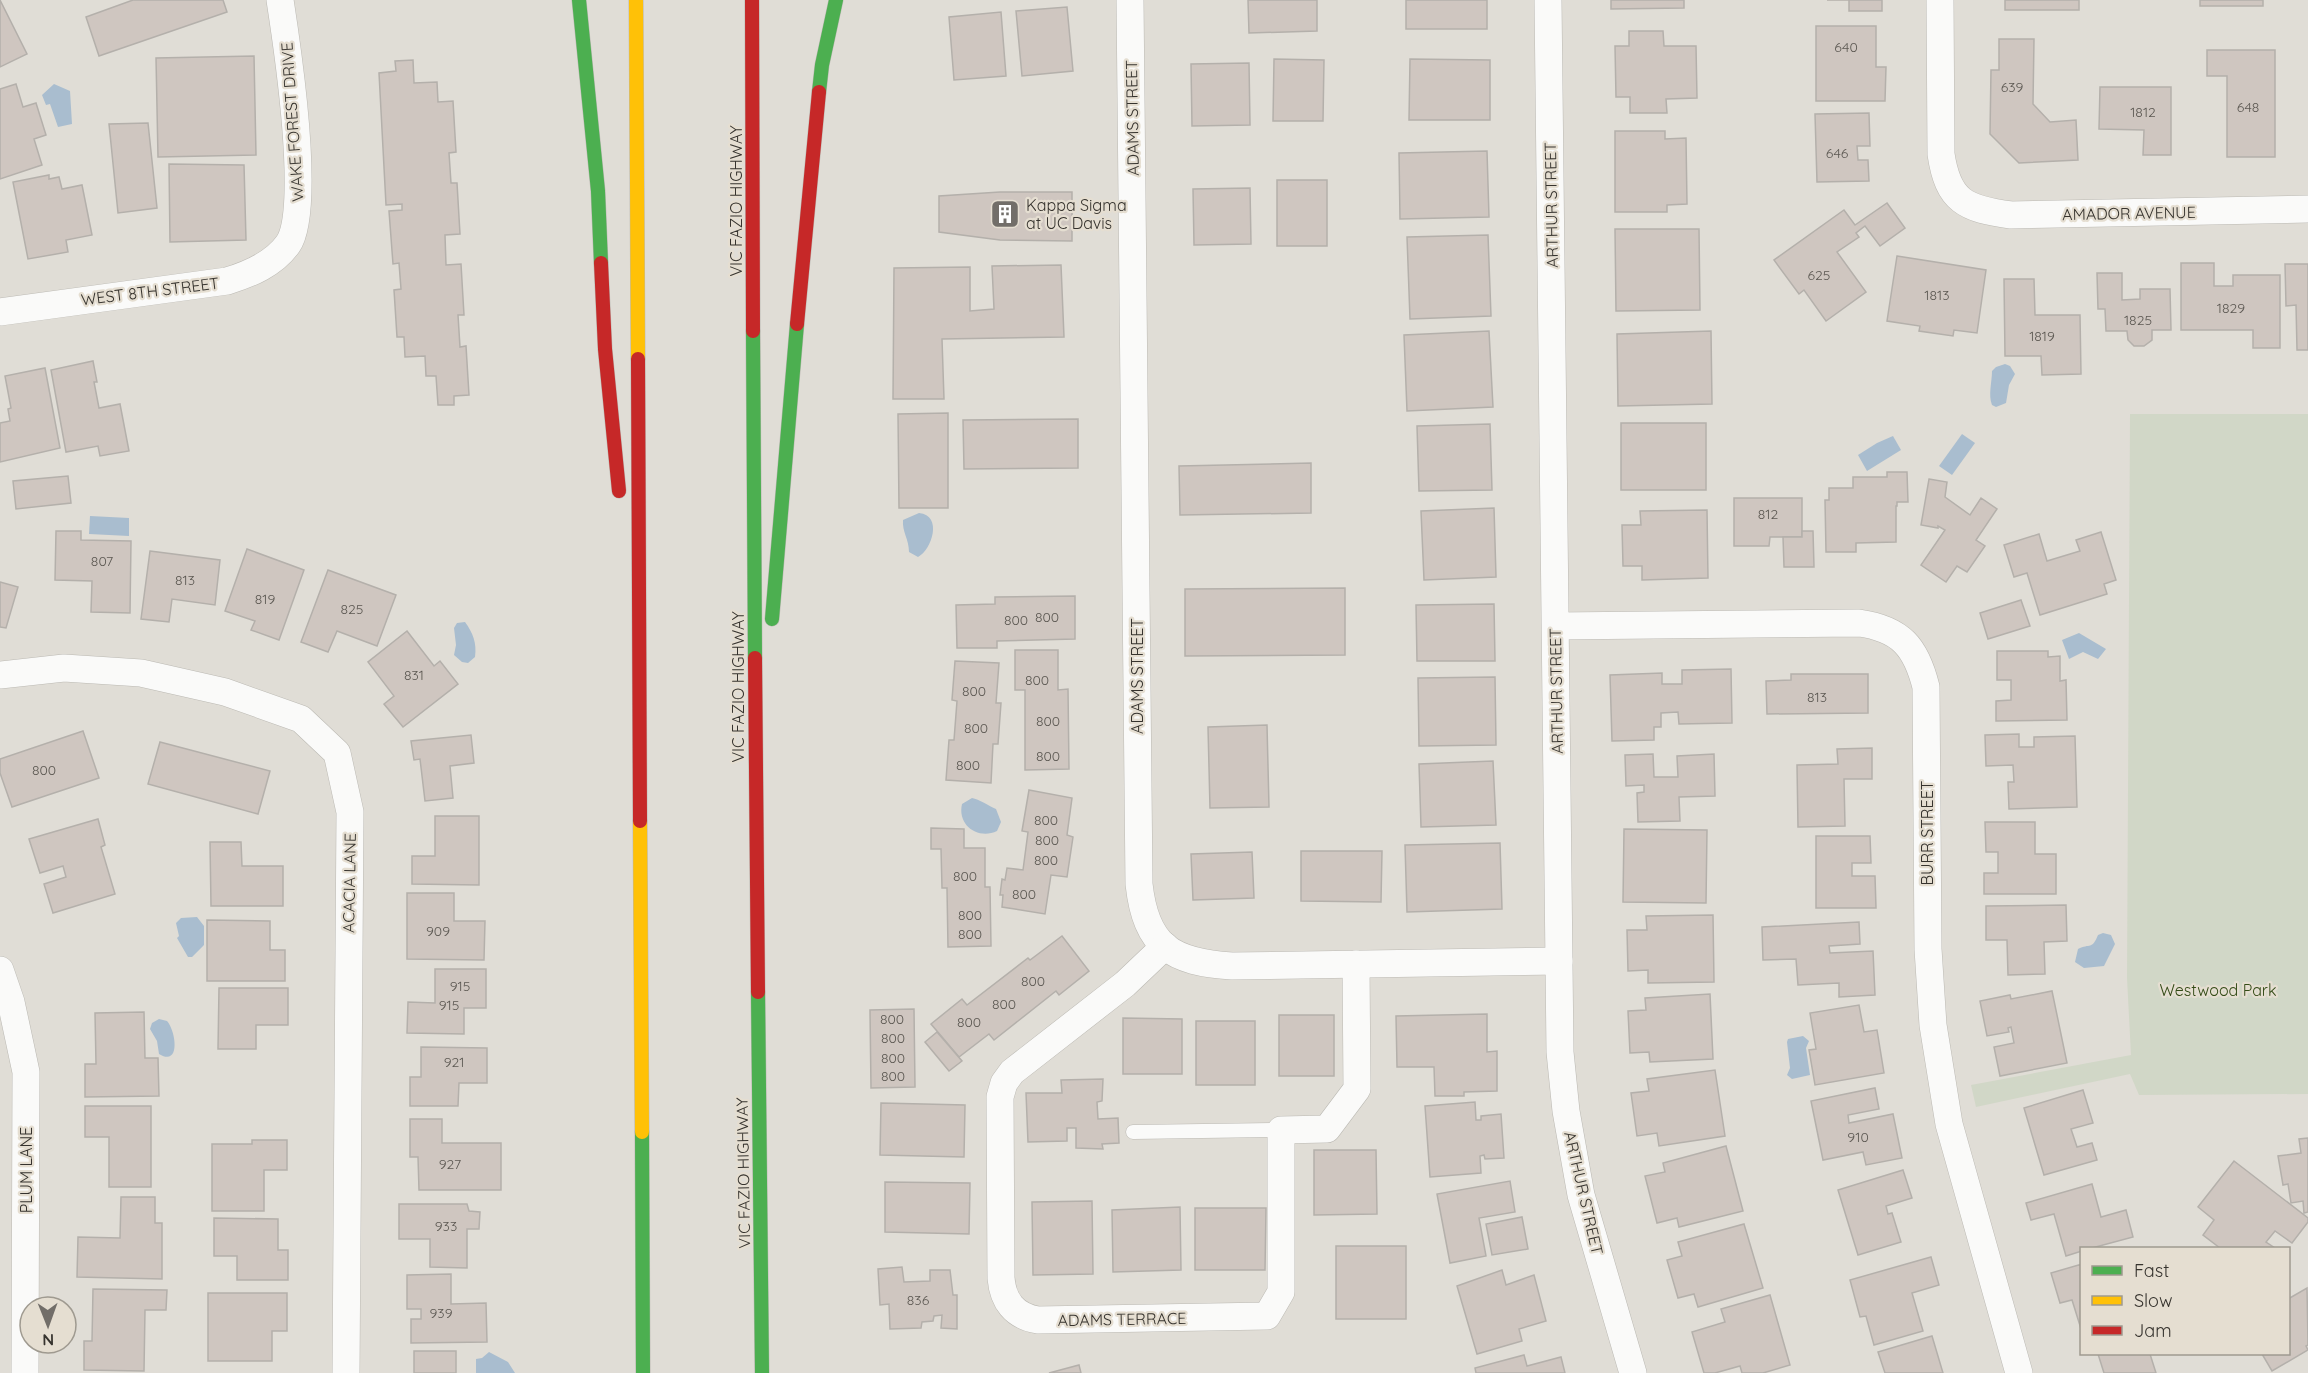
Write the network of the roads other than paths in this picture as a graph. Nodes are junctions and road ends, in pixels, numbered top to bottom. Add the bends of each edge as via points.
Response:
1 (280, 0) edge
2 (579, 0) edge
3 (636, 0) edge
4 (752, 0) edge
5 (836, 0) edge
6 (1130, 0) edge
7 (1548, 0) edge
8 (1940, 0) edge
9 (2308, 209) edge
10 (289, 243) joint
11 (0, 312) edge
12 (621, 511) dead end
13 (625, 545) dead end
14 (1556, 626) junction
15 (0, 675) edge
16 (639, 696) junction
17 (755, 761) junction
18 (1165, 946) junction
19 (1559, 961) junction
20 (1356, 964) junction
21 (0, 970) edge
22 (1281, 1130) junction
23 (1133, 1132) dead end
24 (25, 1373) edge
25 (346, 1373) edge
26 (643, 1373) edge
27 (762, 1373) edge
28 (1633, 1373) edge
29 (2019, 1373) edge

1 - 10 street, WAKE FOREST DRIVE via 288,46 300,187 296,226
2 - 12 highway via 598,190 605,349
3 - 16 highway
4 - 17 highway, VIC FAZIO HIGHWAY
5 - 17 highway via 814,129 777,584
6 - 18 street, ADAMS STREET via 1139,884 1146,920
7 - 14 street, ARTHUR STREET
8 - 9 street, AMADOR AVENUE via 1941,154 1945,176 1956,196 1980,211 2010,215
10 - 11 street, WEST 8TH STREET via 252,274 227,281
13 - 16 highway
14 - 19 street, ARTHUR STREET
14 - 29 street, BURR STREET via 1859,623 1894,632 1921,667 1926,687 1928,949 1933,1024 1949,1124
15 - 25 street, ACACIA LANE via 63,668 152,675 225,692 301,719 337,753 350,812
16 - 26 highway
17 - 27 highway, VIC FAZIO HIGHWAY
18 - 20 street, ADAMS STREET via 1182,958 1211,964
18 - 22 street, ADAMS TERRACE via 1125,984 1011,1072 1004,1083 1000,1096 1001,1278 1006,1301 1025,1318 1038,1320 1267,1316 1281,1292
19 - 20 street, ADAMS STREET
19 - 28 street, ARTHUR STREET via 1560,1052 1572,1153
20 - 22 street via 1357,1089 1327,1129
21 - 24 street, PLUM LANE via 26,1072
22 - 23 lane

